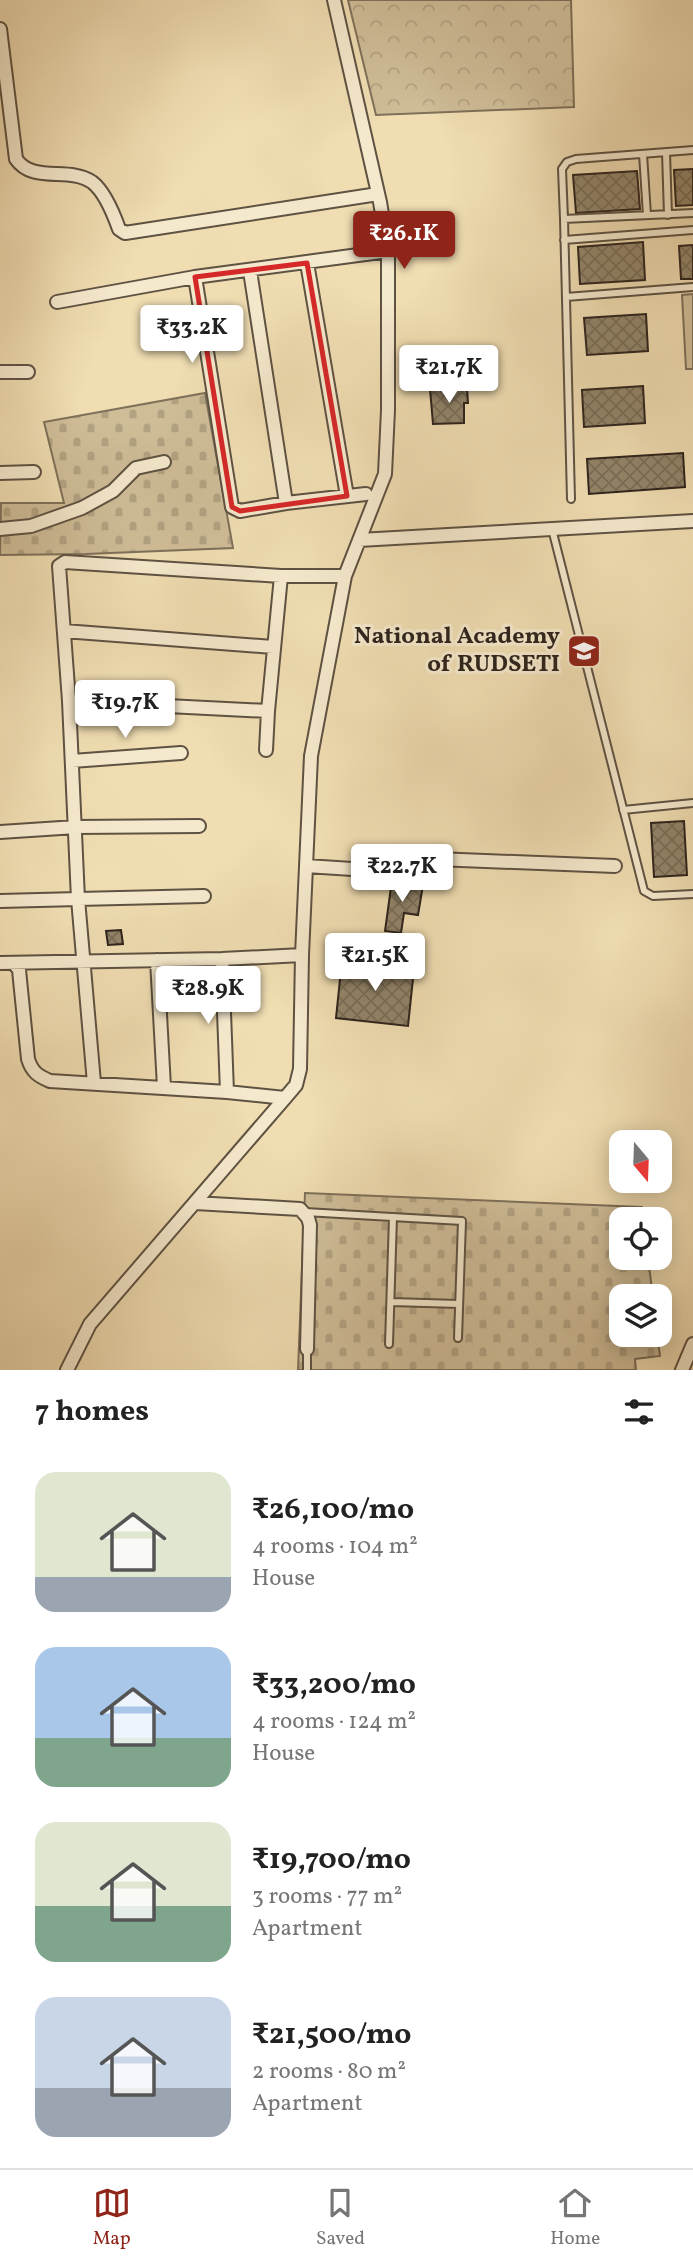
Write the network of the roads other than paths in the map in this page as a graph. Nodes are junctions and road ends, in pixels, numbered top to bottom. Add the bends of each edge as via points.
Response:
1 (334, 0) edge
2 (0, 29) edge
3 (693, 150) edge
4 (666, 152) junction
5 (643, 154) junction
6 (378, 194) junction
7 (693, 214) edge
8 (647, 215) junction
9 (668, 215) junction
10 (564, 219) junction
11 (693, 230) edge
12 (564, 240) junction
13 (388, 251) junction
14 (307, 263) junction
15 (250, 271) junction
16 (195, 277) junction
17 (693, 287) edge
18 (566, 297) junction
19 (57, 302) dead end
20 (0, 372) edge
21 (28, 372) dead end
22 (164, 462) dead end
23 (0, 472) edge
24 (34, 472) dead end
25 (366, 494) dead end
26 (347, 496) junction
27 (571, 499) dead end
28 (286, 503) junction
29 (693, 521) edge
30 (0, 529) edge
31 (552, 529) junction
32 (359, 540) junction
33 (281, 576) junction
34 (345, 576) junction
35 (64, 631) junction
36 (273, 647) junction
37 (69, 701) junction
38 (268, 711) junction
39 (266, 750) dead end
40 (181, 753) dead end
41 (72, 761) junction
42 (693, 803) edge
43 (622, 810) junction
44 (199, 826) dead end
45 (76, 827) junction
46 (0, 832) edge
47 (306, 866) junction
48 (615, 866) dead end
49 (693, 894) edge
50 (204, 896) dead end
51 (78, 899) junction
52 (0, 901) edge
53 (302, 955) junction
54 (222, 959) junction
55 (157, 960) junction
56 (84, 962) junction
57 (7, 963) edge
58 (94, 1083) junction
59 (164, 1087) junction
60 (228, 1092) junction
61 (285, 1098) junction
62 (195, 1203) junction
63 (305, 1212) junction
64 (393, 1217) junction
65 (391, 1302) junction
66 (459, 1304) junction
67 (458, 1338) dead end
68 (389, 1344) dead end
69 (693, 1344) edge
70 (307, 1349) joint
71 (66, 1370) edge
72 (307, 1370) edge
73 (682, 1370) edge

1 - 6 street
2 - 6 street via 16,159 28,171 94,183 125,233
3 - 4 lane
4 - 5 lane
4 - 9 lane
5 - 8 lane
5 - 10 lane via 567,162 562,169
6 - 13 street
7 - 9 lane
8 - 9 lane
8 - 10 lane
10 - 12 lane
11 - 12 lane
12 - 18 lane
13 - 14 street
13 - 32 street via 385,474
14 - 15 street
14 - 26 street
15 - 16 street
15 - 28 street
16 - 19 street
16 - 28 street via 232,507 240,512
17 - 18 lane
18 - 27 lane
20 - 21 street
22 - 30 street via 136,468 113,491 82,508 31,526
23 - 24 street
25 - 26 street
26 - 28 street
29 - 31 street
31 - 32 street
31 - 43 lane
32 - 34 street
33 - 34 street
33 - 35 street via 65,562 59,566
33 - 36 street
34 - 47 street via 311,756
35 - 36 street
35 - 37 street
36 - 38 street
37 - 38 street
37 - 41 street
38 - 39 street
40 - 41 street
41 - 45 street
42 - 43 lane
43 - 49 lane via 644,891 653,896
44 - 45 street
45 - 46 street
45 - 51 street
47 - 48 street via 397,873 414,873 436,859
47 - 53 street
50 - 51 street
51 - 52 street
51 - 56 street
53 - 54 street
53 - 61 street via 300,1069 296,1085
54 - 55 street
54 - 60 street
55 - 56 street
55 - 59 street
56 - 57 street
56 - 58 street
57 - 58 street via 19,970 31,1069 50,1080
58 - 59 street
59 - 60 street
60 - 61 street
61 - 62 street
62 - 63 street
62 - 71 street via 90,1324
63 - 64 lane
63 - 70 street via 310,1226
64 - 65 lane
64 - 66 lane via 462,1221
65 - 66 lane
65 - 68 lane
66 - 67 lane
69 - 73 street
70 - 72 lane

